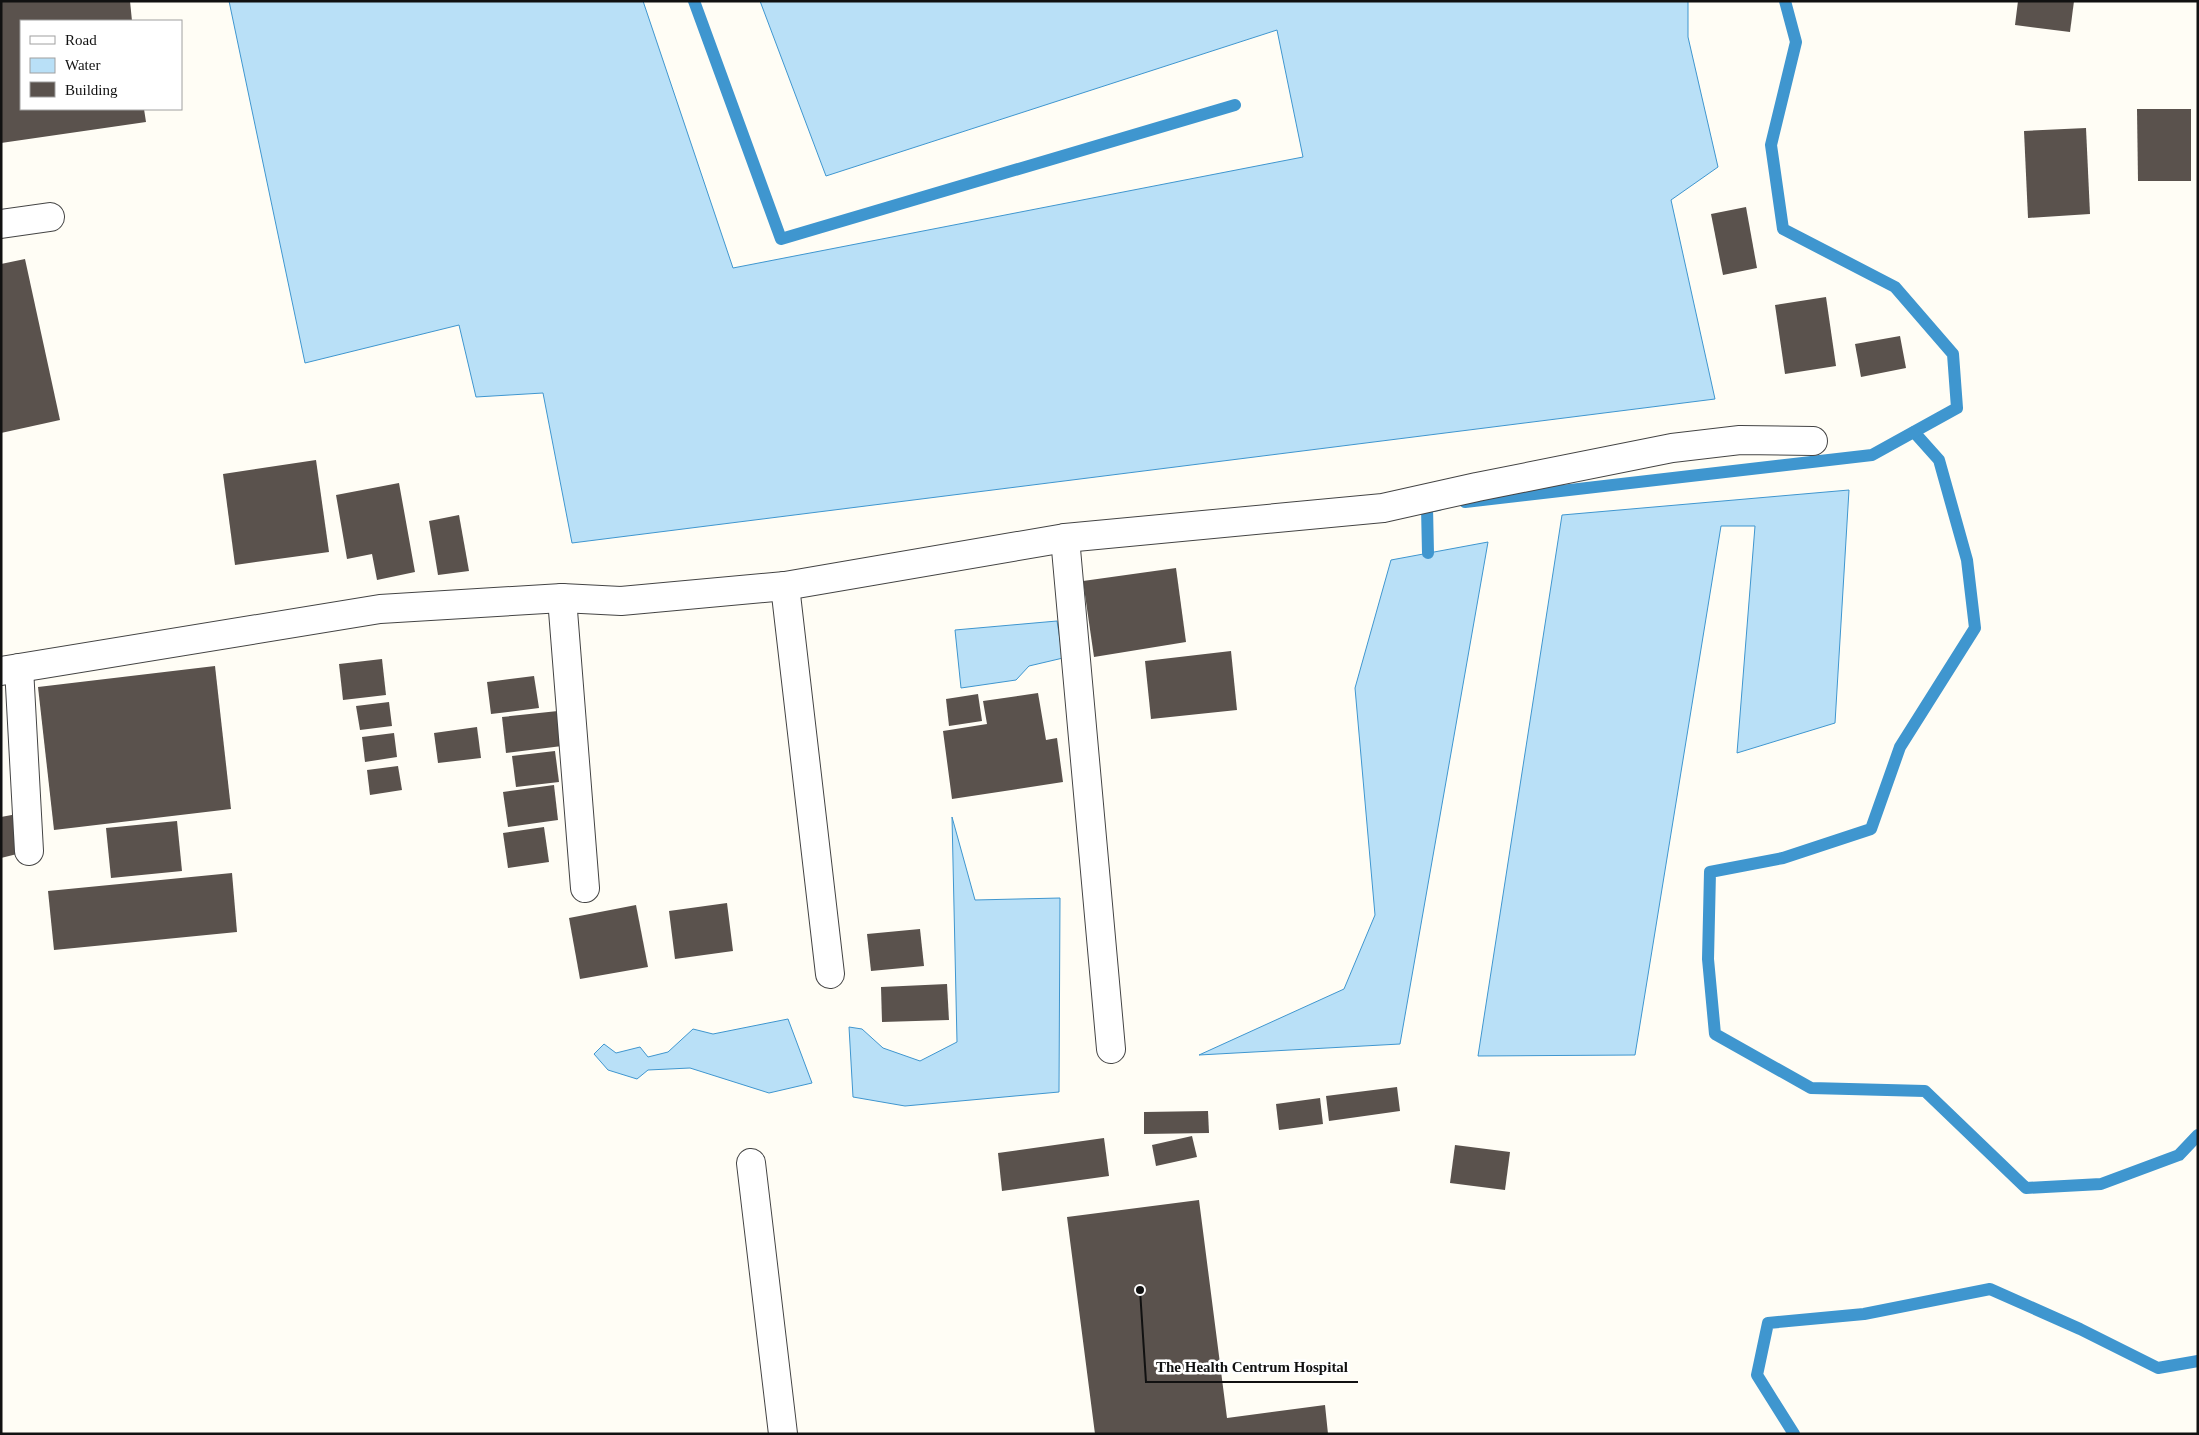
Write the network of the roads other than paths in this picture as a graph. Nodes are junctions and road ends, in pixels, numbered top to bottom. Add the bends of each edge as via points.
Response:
1 (50, 217) dead end
2 (1, 224) edge
3 (1813, 441) dead end
4 (1065, 538) junction
5 (785, 586) junction
6 (562, 598) junction
7 (10, 669) edge
8 (28, 851) dead end
9 (585, 888) dead end
10 (830, 974) dead end
11 (1112, 1050) dead end
12 (751, 1163) dead end
13 (783, 1434) edge

1 - 2 street
3 - 4 street via 1740,440 1672,448 1383,508
4 - 5 street
4 - 11 street
5 - 6 street via 620,601
5 - 10 street
6 - 7 street via 380,609
6 - 9 street
7 - 8 street
12 - 13 street

